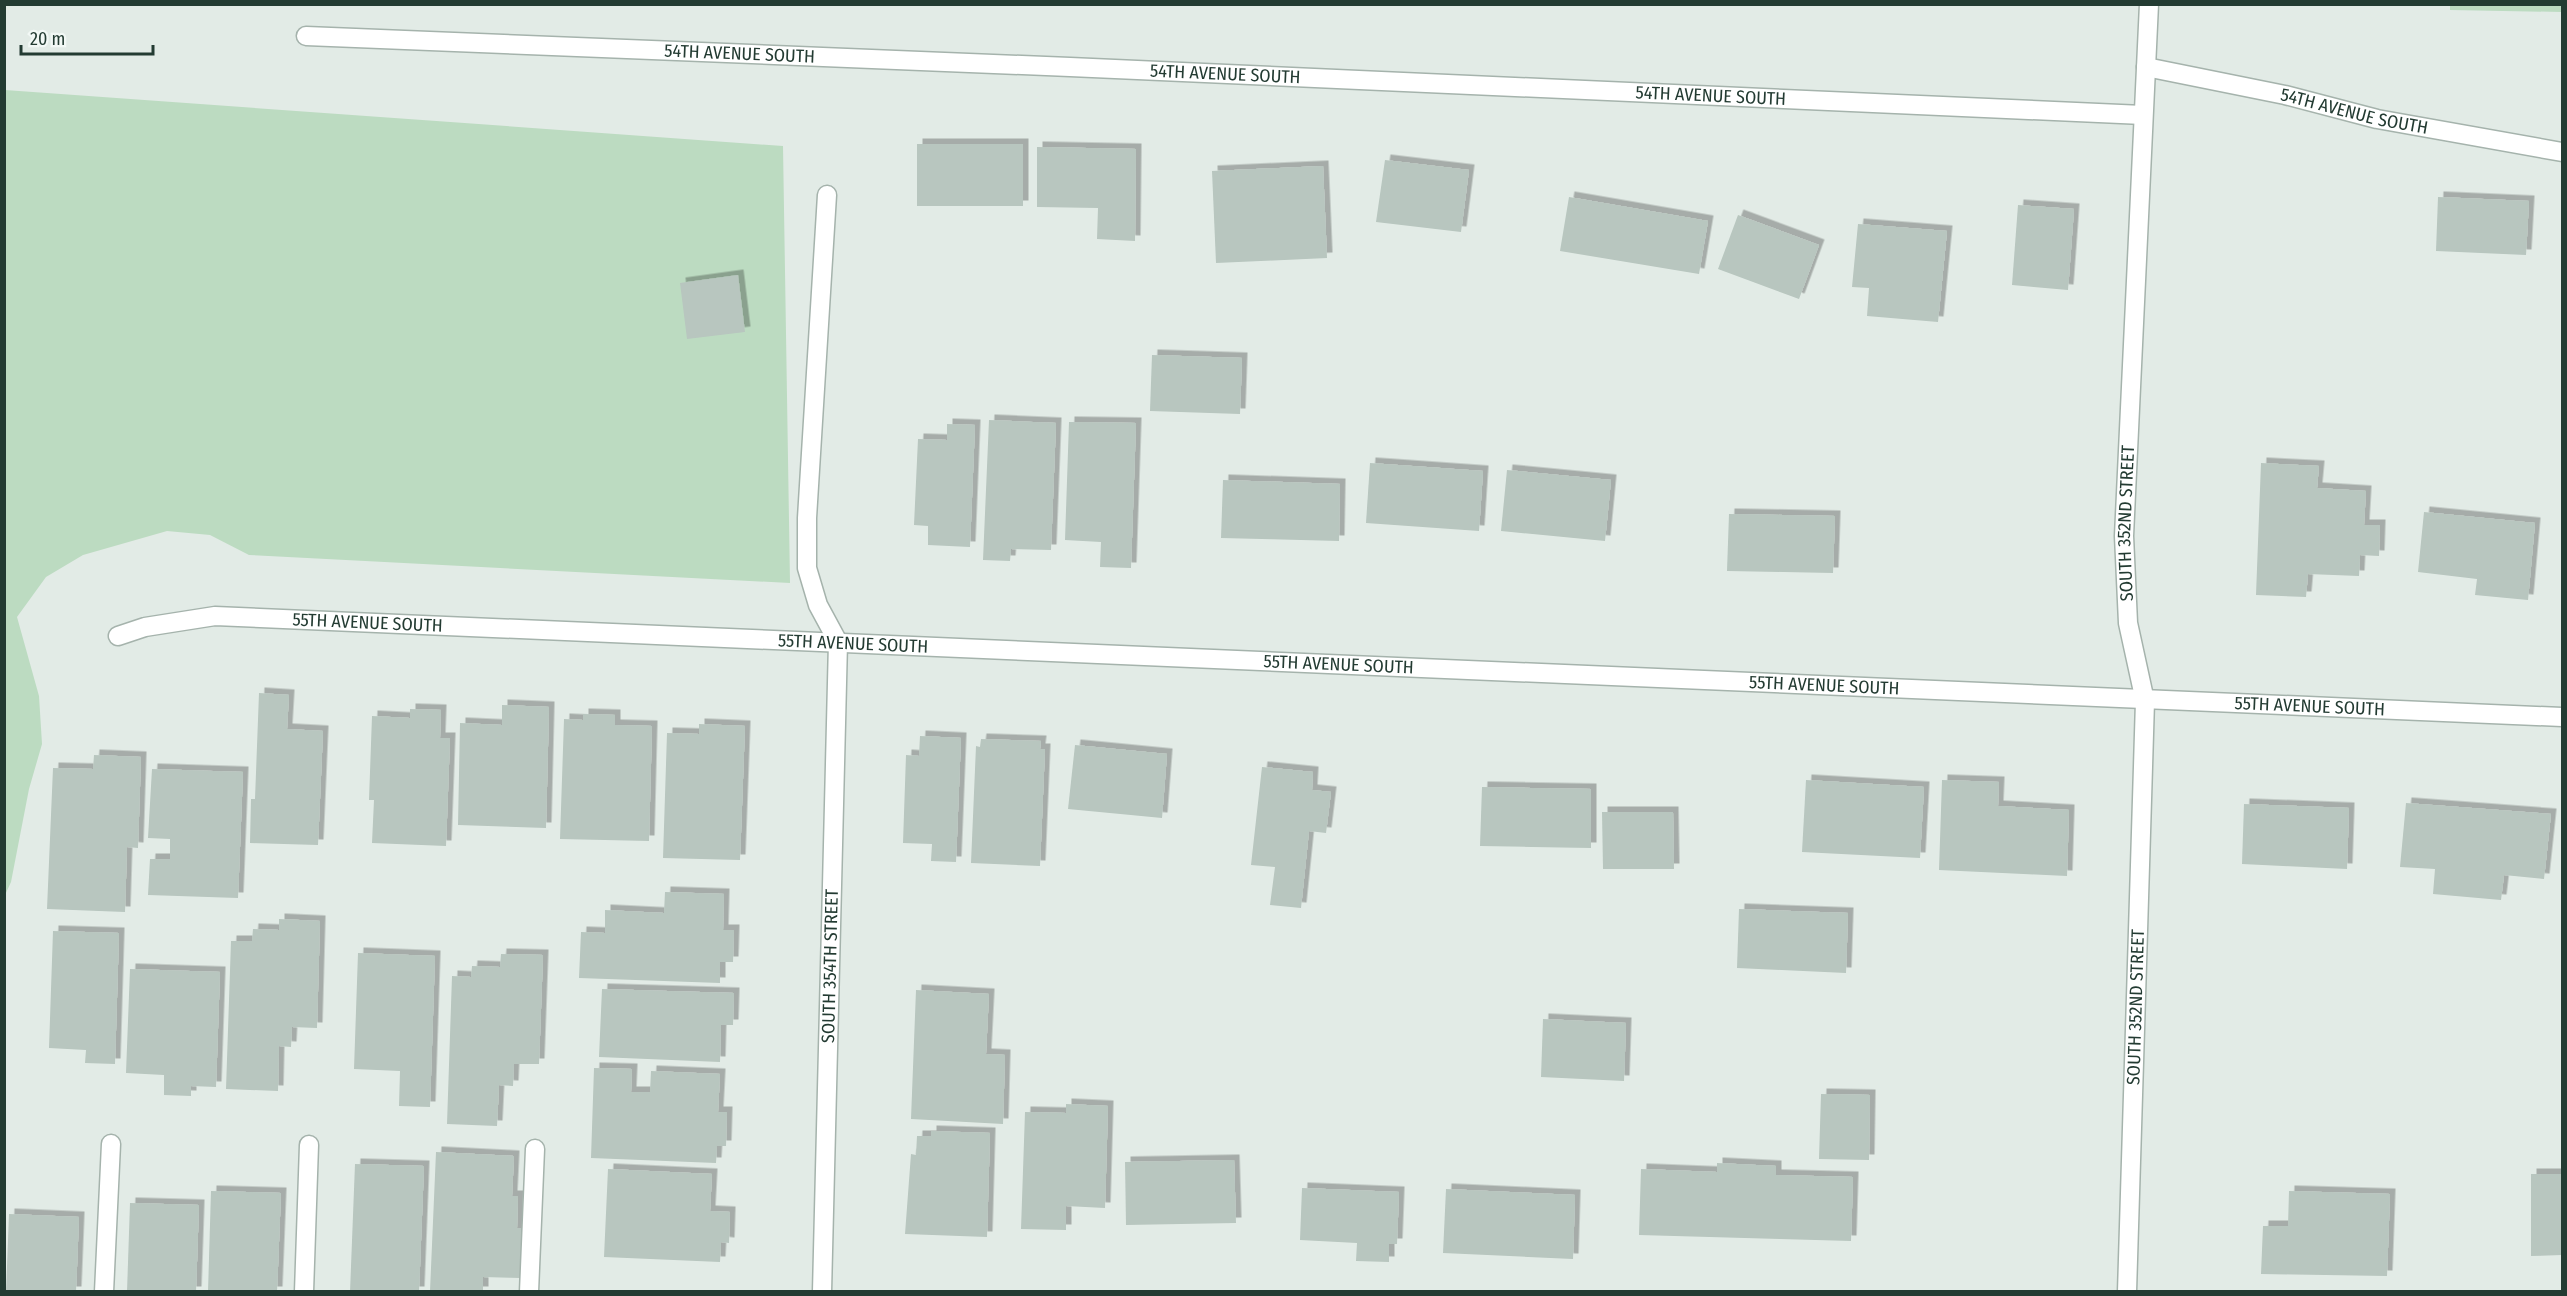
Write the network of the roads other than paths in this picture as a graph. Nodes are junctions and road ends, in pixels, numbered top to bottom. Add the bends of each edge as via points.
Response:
1 (2148, 4) edge
2 (306, 36) dead end
3 (2146, 67) junction
4 (2143, 115) junction
5 (2562, 152) edge
6 (827, 195) dead end
7 (118, 636) dead end
8 (838, 642) junction
9 (2145, 701) junction
10 (2562, 717) edge
11 (111, 1143) dead end
12 (309, 1145) dead end
13 (535, 1149) dead end
14 (104, 1292) edge
15 (304, 1292) edge
16 (529, 1292) edge
17 (822, 1292) edge
18 (2127, 1292) edge

1 - 3 street, SOUTH 352ND STREET
2 - 4 street, 54TH AVENUE SOUTH
3 - 4 street, SOUTH 352ND STREET
3 - 5 street, 54TH AVENUE SOUTH via 2377,119
4 - 9 street, SOUTH 352ND STREET via 2124,536 2128,623
6 - 8 street via 807,568 818,605
7 - 8 street, 55TH AVENUE SOUTH via 146,627 215,616
8 - 9 street, 55TH AVENUE SOUTH
8 - 17 street, SOUTH 354TH STREET
9 - 10 street, 55TH AVENUE SOUTH
9 - 18 street, SOUTH 352ND STREET
11 - 14 street
12 - 15 street
13 - 16 street

